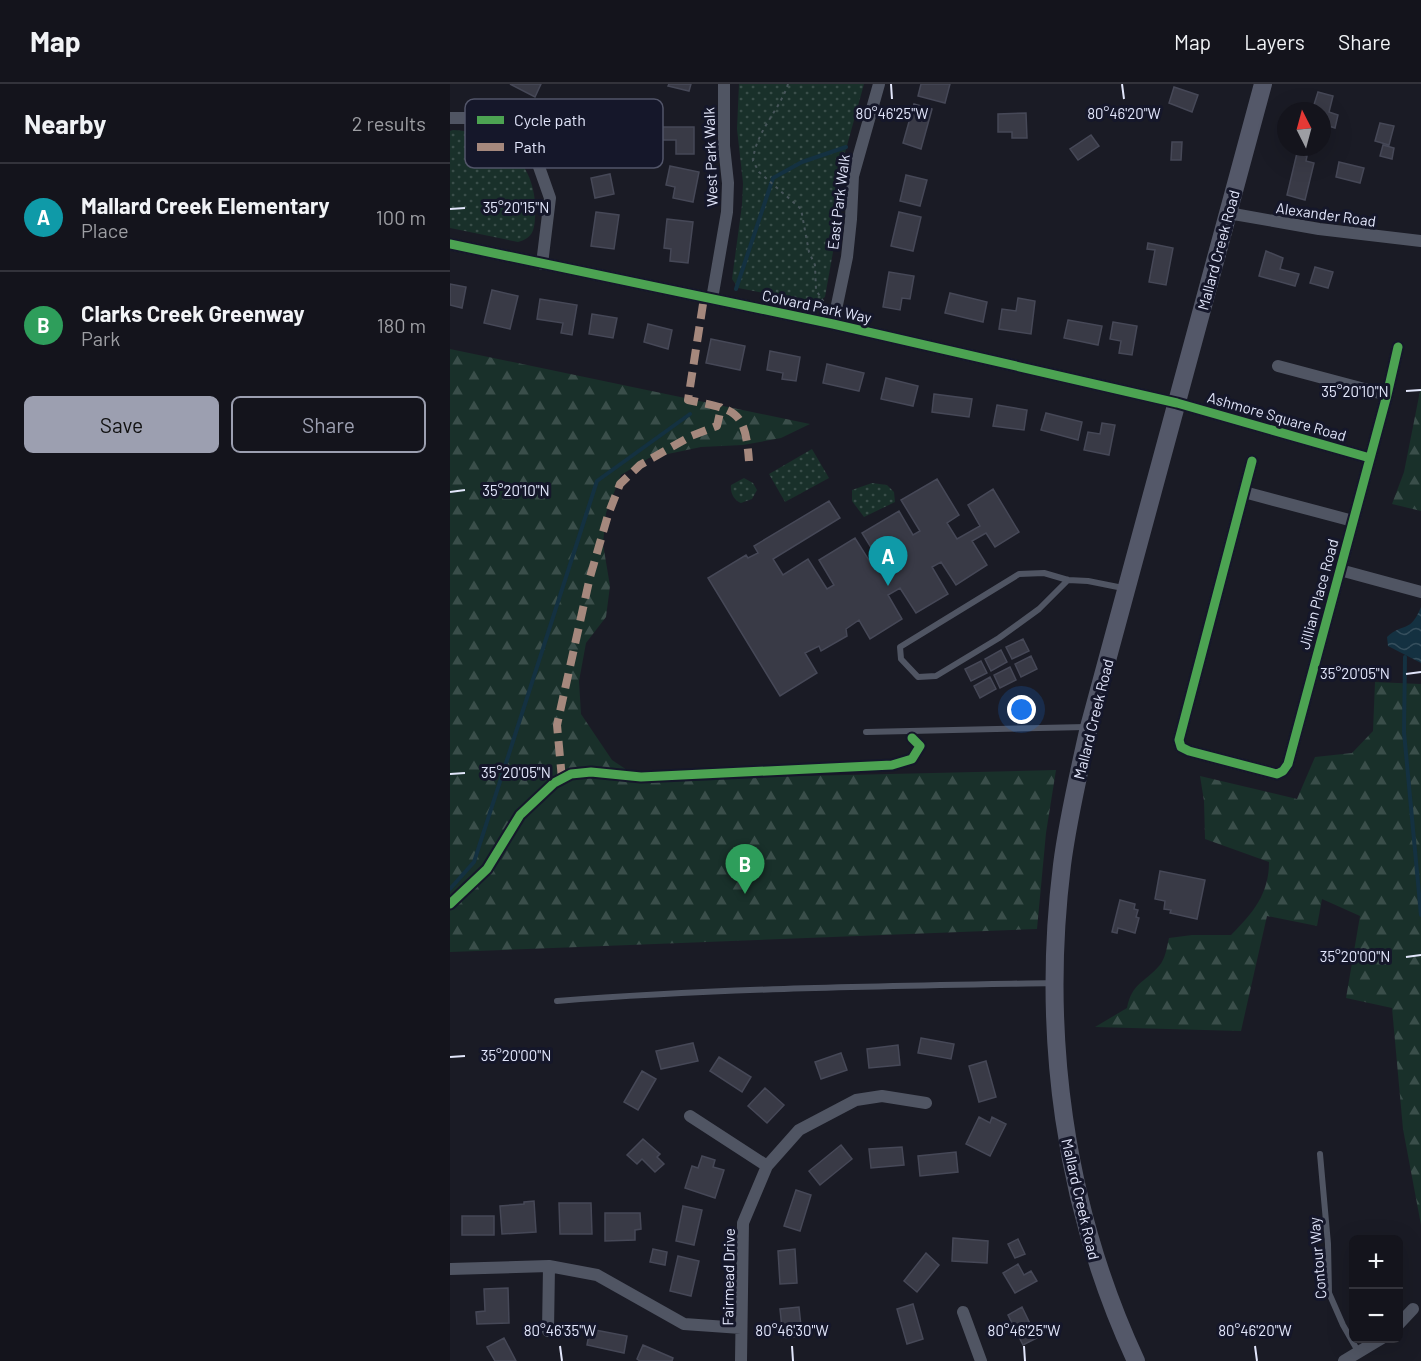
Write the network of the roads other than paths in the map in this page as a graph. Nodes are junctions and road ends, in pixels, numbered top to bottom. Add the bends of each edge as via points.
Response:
1 (724, 84) edge
2 (879, 84) edge
3 (1263, 84) edge
4 (539, 168) edge
5 (1228, 213) junction
6 (1421, 241) edge
7 (450, 244) edge
8 (542, 264) junction
9 (712, 299) junction
10 (833, 324) junction
11 (1398, 347) dead end
12 (1278, 366) dead end
13 (1387, 395) junction
14 (1177, 403) junction
15 (1370, 458) junction
16 (1252, 461) dead end
17 (1244, 492) junction
18 (1353, 521) junction
19 (1340, 570) junction
20 (1068, 580) junction
21 (1126, 589) junction
22 (1421, 591) edge
23 (1089, 727) junction
24 (866, 732) dead end
25 (1054, 983) junction
26 (556, 1001) dead end
27 (926, 1103) dead end
28 (690, 1116) dead end
29 (1320, 1154) dead end
30 (767, 1166) junction
31 (549, 1266) junction
32 (450, 1269) edge
33 (1413, 1310) dead end
34 (963, 1312) dead end
35 (1403, 1320) edge
36 (741, 1328) junction
37 (548, 1330) dead end
38 (1374, 1343) edge
39 (1359, 1353) junction
40 (741, 1361) edge
41 (981, 1361) edge
42 (1136, 1361) edge
43 (1344, 1361) edge

1 - 9 street, West Park Walk via 727,212
2 - 10 street, East Park Walk via 853,176 847,257
3 - 5 main road, Mallard Creek Road
4 - 8 street via 550,198
5 - 6 street, Alexander Road
5 - 14 main road, Mallard Creek Road
7 - 8 street, Colvard Park Way
8 - 9 street, Colvard Park Way
9 - 10 street, Colvard Park Way
10 - 14 street, Colvard Park Way
11 - 13 street, Jillian Place Road
12 - 13 street
13 - 15 street, Jillian Place Road
14 - 15 street, Ashmore Square Road
14 - 21 main road, Mallard Creek Road
15 - 18 street, Jillian Place Road
16 - 17 street, Jillian Place Road
17 - 18 street
17 - 19 street, Jillian Place Road via 1179,734 1185,750 1270,773 1277,774 1286,768
18 - 19 street, Jillian Place Road
19 - 22 street
20 - 20 lane via 1044,573 1019,574 900,647 901,659 918,677 936,676 1023,621
20 - 21 lane via 1088,580
21 - 23 main road, Mallard Creek Road
23 - 24 lane
23 - 25 main road, Mallard Creek Road via 1062,865
25 - 26 lane via 656,993
25 - 42 main road, Mallard Creek Road via 1061,1094 1077,1192 1103,1282
27 - 30 street, Fairmead Drive via 882,1096 856,1100 799,1130
28 - 30 street
29 - 39 lane, Contour Way via 1329,1293
30 - 36 street, Fairmead Drive via 743,1223
31 - 32 street
31 - 36 street via 597,1275 684,1324
31 - 37 street
33 - 35 street
34 - 41 street
36 - 40 street, Fairmead Drive
38 - 39 street
39 - 43 street

